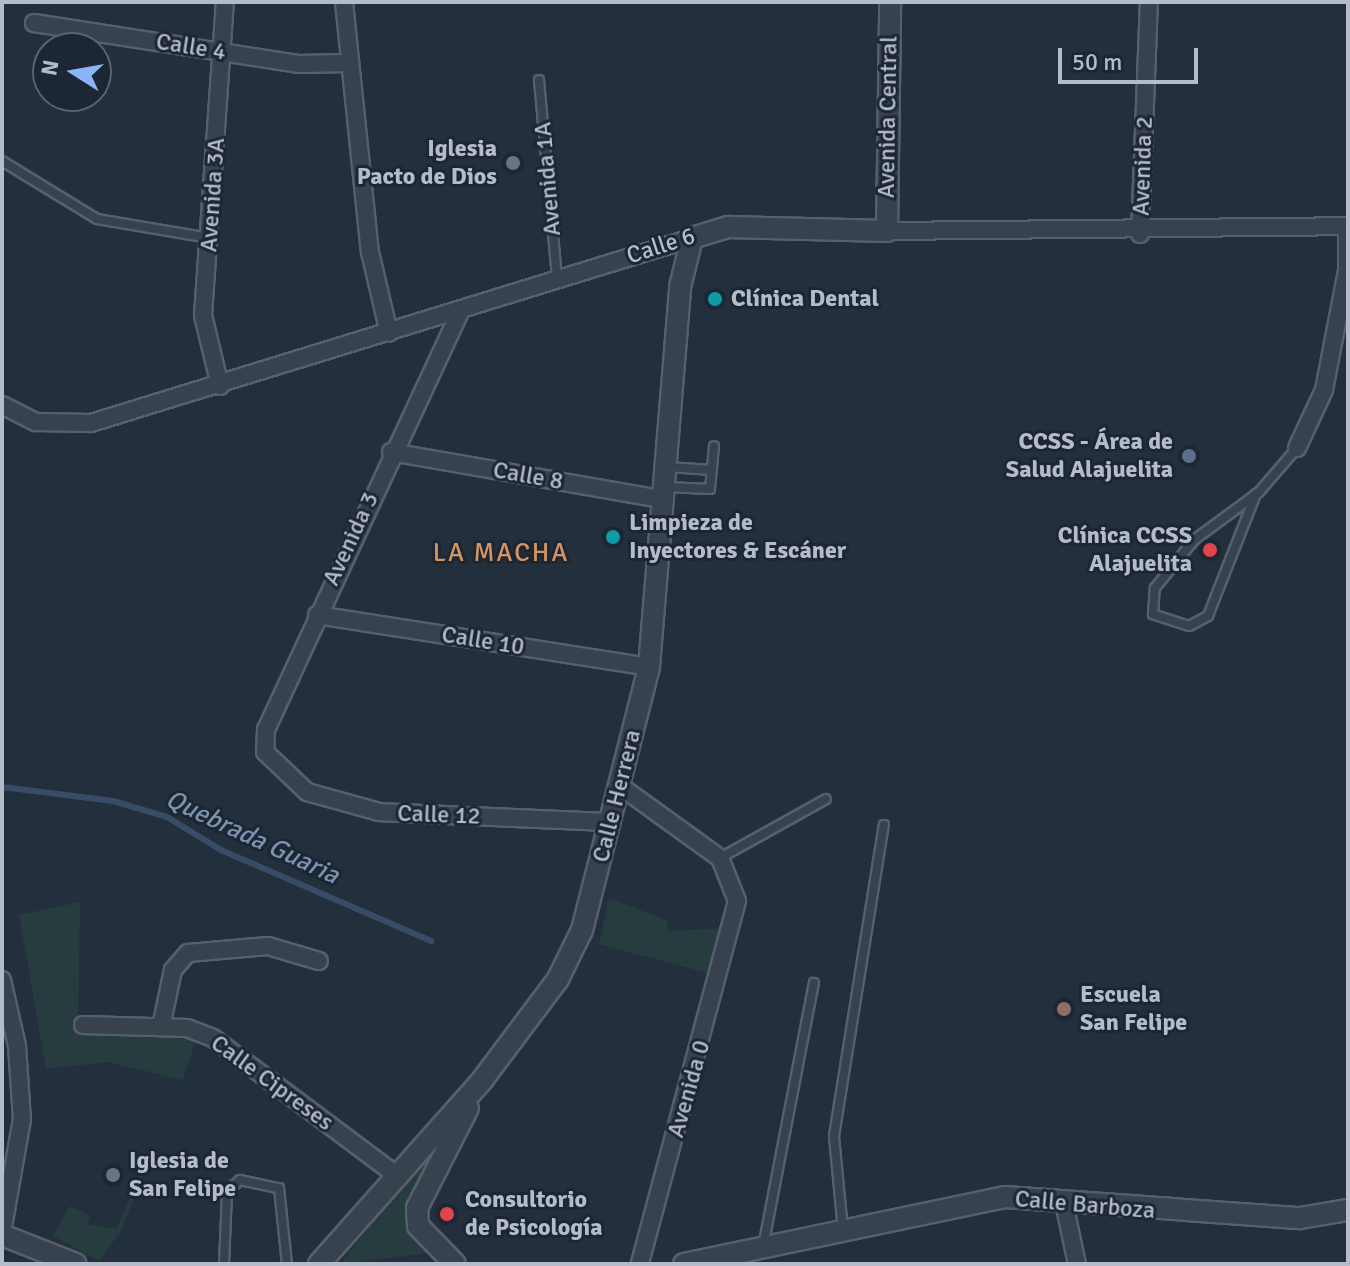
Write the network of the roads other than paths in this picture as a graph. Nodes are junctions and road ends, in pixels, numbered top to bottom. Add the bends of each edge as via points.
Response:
1 (225, 2) edge
2 (344, 2) edge
3 (890, 2) edge
4 (1149, 2) edge
5 (34, 23) dead end
6 (223, 52) junction
7 (348, 63) junction
8 (539, 80) dead end
9 (2, 161) edge
10 (1348, 226) edge
11 (887, 231) junction
12 (1140, 234) junction
13 (210, 238) junction
14 (692, 238) junction
15 (557, 279) junction
16 (460, 312) junction
17 (389, 333) junction
18 (220, 386) junction
19 (2, 405) edge
20 (714, 446) dead end
21 (1297, 448) joint
22 (391, 452) junction
23 (712, 470) junction
24 (666, 485) junction
25 (1256, 494) junction
26 (317, 615) junction
27 (649, 667) junction
28 (276, 770) joint
29 (620, 786) junction
30 (826, 799) dead end
31 (611, 822) junction
32 (884, 825) dead end
33 (720, 858) junction
34 (319, 961) dead end
35 (2, 980) edge
36 (814, 983) dead end
37 (8, 1025) edge
38 (83, 1025) dead end
39 (161, 1027) junction
40 (483, 1079) junction
41 (399, 1177) junction
42 (1064, 1203) junction
43 (1348, 1210) edge
44 (843, 1230) junction
45 (2, 1234) edge
46 (763, 1248) junction
47 (76, 1264) edge
48 (224, 1264) edge
49 (287, 1264) edge
50 (319, 1264) edge
51 (455, 1264) edge
52 (640, 1264) edge
53 (684, 1264) edge
54 (1077, 1264) edge

1 - 6 street, Avenida 3A
2 - 7 street
3 - 11 street, Avenida Central
4 - 12 street, Avenida 2
5 - 6 street, Calle 4
6 - 7 street, Calle 4
6 - 13 street, Avenida 3A
7 - 17 street via 370,252
8 - 15 lane, Avenida 1A
9 - 13 lane via 97,219
10 - 12 street, Calle 6
10 - 21 street via 1347,271 1324,390
11 - 12 street, Calle 6
11 - 14 street, Calle 6 via 728,227
13 - 18 street, Avenida 3A via 203,315
14 - 15 street, Calle 6
14 - 24 street, Calle Herrera via 680,287
15 - 16 street, Calle 6
16 - 17 street, Calle 6
16 - 22 street, Avenida 3
17 - 18 street, Calle 6
18 - 19 street, Calle 6 via 78,426 36,422
20 - 23 lane
21 - 25 lane
22 - 24 street, Calle 8
22 - 26 street, Avenida 3
23 - 24 lane
23 - 24 lane via 710,489
24 - 27 street, Calle Herrera
25 - 25 lane via 1194,540 1155,588 1153,614 1189,626 1208,616
26 - 27 street, Calle 10
26 - 28 street, Avenida 3 via 266,729 265,752
27 - 29 street, Calle Herrera
28 - 31 street, Calle 12 via 307,792 379,812
29 - 31 street, Calle Herrera
29 - 33 street
30 - 33 lane
31 - 40 street, Calle Herrera via 582,930 563,968
32 - 44 lane via 834,1136
33 - 52 street, Avenida 0 via 735,888 736,914
34 - 39 street via 268,946 188,953 173,970
35 - 37 street
36 - 46 lane
37 - 45 street via 22,1119
38 - 39 street, Calle Cipreses
39 - 41 street, Calle Cipreses via 213,1038
40 - 41 street, Calle Herrera
40 - 51 street via 417,1208 418,1226
41 - 50 street, Calle Herrera
42 - 43 street, Calle Barboza via 1300,1218
42 - 44 street, Calle Barboza via 1005,1197
42 - 54 street
44 - 46 street, Calle Barboza
45 - 47 street
46 - 53 street, Calle Barboza
48 - 49 lane via 227,1191 240,1180 279,1188

